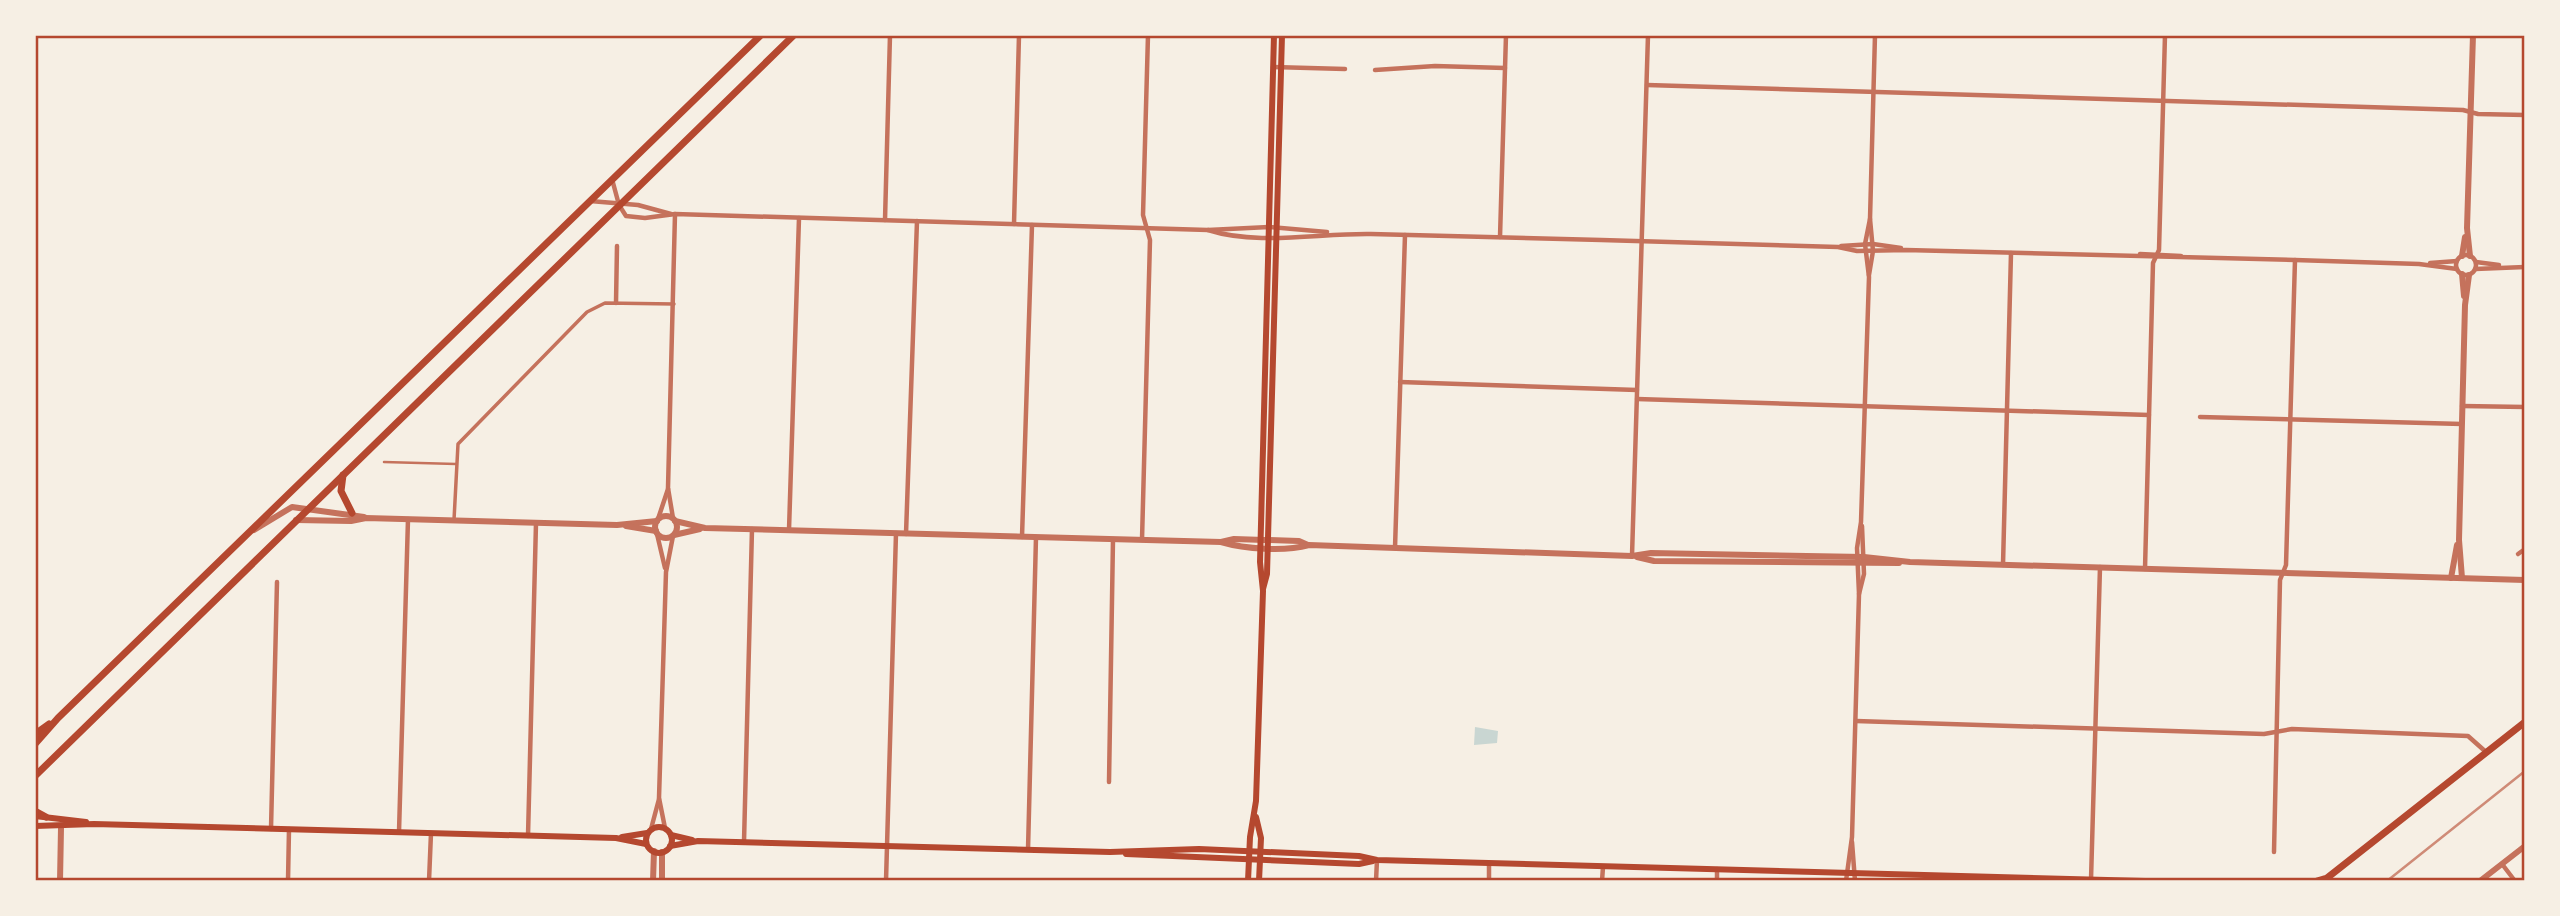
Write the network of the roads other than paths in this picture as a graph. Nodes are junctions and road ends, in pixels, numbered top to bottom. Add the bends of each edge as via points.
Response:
1 (761, 35) edge
2 (794, 35) edge
3 (890, 35) edge
4 (1019, 35) edge
5 (1148, 35) edge
6 (1274, 35) edge
7 (1282, 35) edge
8 (1506, 35) edge
9 (1648, 35) edge
10 (1875, 35) edge
11 (2165, 35) edge
12 (2473, 35) edge
13 (1277, 67) junction
14 (1505, 68) junction
15 (1345, 69) dead end
16 (1375, 70) dead end
17 (1647, 85) junction
18 (1873, 93) junction
19 (2163, 100) junction
20 (2471, 112) junction
21 (2525, 115) edge
22 (612, 179) junction
23 (590, 201) junction
24 (619, 205) junction
25 (675, 214) junction
26 (799, 218) junction
27 (1870, 219) junction
28 (885, 220) junction
29 (917, 221) junction
30 (1014, 224) junction
31 (1032, 225) junction
32 (1269, 227) junction
33 (1147, 228) junction
34 (1277, 228) junction
35 (2467, 228) junction
36 (1208, 230) junction
37 (1332, 233) junction
38 (1405, 235) junction
39 (1268, 236) junction
40 (1277, 237) junction
41 (1500, 237) junction
42 (1642, 241) junction
43 (1865, 244) junction
44 (1874, 244) junction
45 (617, 246) dead end
46 (1838, 247) junction
47 (1906, 250) junction
48 (1865, 251) junction
49 (1874, 251) junction
50 (2011, 253) junction
51 (2157, 256) junction
52 (2460, 258) junction
53 (2473, 259) junction
54 (2295, 260) junction
55 (2419, 264) junction
56 (2511, 267) junction
57 (2525, 267) edge
58 (2466, 272) junction
59 (1868, 277) junction
60 (616, 303) junction
61 (674, 304) junction
62 (1400, 382) junction
63 (1637, 390) junction
64 (1637, 399) junction
65 (1865, 406) junction
66 (2462, 406) junction
67 (2525, 407) edge
68 (2007, 411) junction
69 (2149, 415) junction
70 (2200, 417) dead end
71 (2291, 419) junction
72 (2462, 424) junction
73 (384, 462) dead end
74 (456, 464) junction
75 (343, 474) junction
76 (668, 488) junction
77 (307, 509) junction
78 (352, 513) junction
79 (366, 518) junction
80 (408, 519) junction
81 (295, 520) junction
82 (454, 520) junction
83 (658, 520) junction
84 (674, 520) junction
85 (536, 523) junction
86 (617, 525) junction
87 (705, 528) junction
88 (752, 529) junction
89 (789, 530) junction
90 (248, 533) junction
91 (656, 533) junction
92 (896, 533) junction
93 (906, 534) junction
94 (673, 535) junction
95 (1022, 537) junction
96 (1036, 537) junction
97 (1113, 539) junction
98 (1142, 540) junction
99 (2459, 540) junction
100 (1264, 544) junction
101 (1395, 548) junction
102 (2525, 549) edge
103 (2518, 554) dead end
104 (1632, 556) junction
105 (1860, 561) junction
106 (2003, 565) junction
107 (2100, 567) junction
108 (2145, 569) junction
109 (666, 572) junction
110 (2283, 573) junction
111 (2451, 578) junction
112 (2462, 578) junction
113 (2525, 580) edge
114 (277, 582) dead end
115 (58, 718) junction
116 (1856, 720) junction
117 (2525, 722) edge
118 (2096, 728) junction
119 (2277, 732) junction
120 (35, 734) edge
121 (35, 744) edge
122 (2486, 752) junction
123 (36, 776) edge
124 (1109, 782) dead end
125 (659, 798) junction
126 (35, 814) edge
127 (1256, 814) junction
128 (46, 817) joint
129 (94, 824) junction
130 (35, 826) edge
131 (61, 828) junction
132 (665, 828) junction
133 (271, 829) junction
134 (289, 829) junction
135 (649, 831) junction
136 (399, 832) junction
137 (431, 833) junction
138 (671, 835) junction
139 (528, 836) junction
140 (1852, 837) junction
141 (616, 838) junction
142 (698, 841) junction
143 (744, 842) junction
144 (646, 844) junction
145 (2525, 845) edge
146 (670, 846) junction
147 (887, 846) junction
148 (1028, 850) junction
149 (1249, 850) junction
150 (1260, 851) junction
151 (654, 852) junction
152 (662, 852) junction
153 (1110, 852) junction
154 (2274, 852) dead end
155 (1377, 860) junction
156 (1249, 861) junction
157 (1260, 862) junction
158 (1489, 863) junction
159 (2502, 864) junction
160 (1603, 866) junction
161 (1717, 869) junction
162 (1846, 873) junction
163 (1855, 877) edge
164 (2326, 879) edge
165 (2091, 880) edge
166 (60, 881) edge
167 (288, 881) edge
168 (429, 881) edge
169 (653, 881) edge
170 (662, 881) edge
171 (886, 881) edge
172 (1248, 881) edge
173 (1259, 881) edge
174 (1376, 881) edge
175 (1489, 881) edge
176 (1602, 881) edge
177 (1717, 881) edge
178 (1846, 881) edge
179 (2145, 881) edge
180 (2260, 881) edge
181 (2267, 881) edge
182 (2317, 881) edge
183 (2480, 881) edge
184 (2515, 881) edge

1 - 22 main road
2 - 24 main road
3 - 28 street
4 - 30 street
5 - 33 street via 1143,215
6 - 13 main road
7 - 13 main road
8 - 14 street
9 - 17 street
10 - 18 street
11 - 19 street
12 - 20 street
13 - 15 street
13 - 32 main road
13 - 34 main road
14 - 16 street
14 - 41 street
17 - 18 street
17 - 42 street
18 - 19 street
18 - 27 street
19 - 20 street
19 - 51 street
20 - 21 street
20 - 35 street
22 - 23 main road
22 - 24 street
23 - 24 street
23 - 90 main road
24 - 25 street
24 - 25 street via 630,217
24 - 75 main road
25 - 26 street
25 - 61 street
26 - 28 street
26 - 89 street
27 - 43 street
27 - 44 street
28 - 29 street
29 - 30 street
29 - 93 street
30 - 31 street
31 - 33 street
31 - 95 street
32 - 34 street
32 - 36 street
32 - 39 main road
33 - 36 street
33 - 98 street
34 - 37 street
34 - 40 main road
35 - 52 street
35 - 53 street
36 - 39 street
37 - 38 street
37 - 40 street
38 - 41 street
38 - 62 street
39 - 40 street
39 - 100 main road
40 - 100 main road
41 - 42 street
42 - 46 street
42 - 63 street
43 - 44 street
43 - 46 street
43 - 48 street
44 - 47 street
44 - 49 street
45 - 60 street
46 - 48 street
47 - 49 street
47 - 50 street
48 - 49 street
48 - 59 street
49 - 59 street
50 - 51 street
50 - 68 street
51 - 54 street
51 - 69 street
52 - 53 street
52 - 55 street
52 - 58 street
53 - 56 street
53 - 58 street
54 - 55 street
54 - 71 street
55 - 58 street
56 - 57 street
56 - 58 street
58 - 66 street
59 - 65 street
60 - 61 street
60 - 74 street via 599,304 587,312 461,440
61 - 76 street
62 - 63 street
62 - 101 street
63 - 64 street
64 - 65 street
64 - 104 street
65 - 68 street
65 - 105 street
66 - 67 street
66 - 72 street
68 - 69 street
68 - 106 street
69 - 108 street
70 - 71 street
71 - 72 street
71 - 110 street
72 - 99 street
73 - 74 lane
74 - 82 street
75 - 77 main road
75 - 78 main road via 341,491
76 - 83 street
76 - 84 street
77 - 78 street
77 - 81 main road
77 - 90 street via 286,509
78 - 79 street
79 - 80 street
79 - 81 street
80 - 82 street
80 - 136 street
81 - 123 main road
82 - 85 street
83 - 84 street via 665,516
83 - 86 street
83 - 91 street
84 - 87 street
84 - 94 street
85 - 86 street
85 - 139 street
86 - 91 street
87 - 88 street
87 - 94 street
88 - 89 street
88 - 143 street
89 - 92 street
90 - 115 main road
91 - 94 street via 663,538
91 - 109 street
92 - 93 street
92 - 147 street
93 - 95 street
94 - 109 street
95 - 96 street
96 - 97 street
96 - 148 street
97 - 98 street
97 - 124 street
98 - 100 street
99 - 111 street
99 - 112 street
100 - 101 street via 1300,541
100 - 127 main road
101 - 104 street
102 - 103 street
104 - 105 street
105 - 106 street
105 - 116 street
106 - 107 street
107 - 108 street
107 - 118 street
108 - 110 street
109 - 125 street
110 - 111 street
110 - 119 street
111 - 112 street
112 - 113 street
114 - 133 street
115 - 120 main road
115 - 121 main road
116 - 118 street
116 - 140 street
117 - 122 main road
118 - 119 street
118 - 165 street
119 - 122 street via 2468,736
119 - 154 street
122 - 164 main road
125 - 132 street
125 - 135 street
126 - 128 main road
127 - 149 main road
127 - 150 main road
128 - 129 main road
129 - 131 main road
129 - 133 main road
130 - 131 main road
131 - 166 street
132 - 135 main road
132 - 138 main road
133 - 134 main road
134 - 136 main road
134 - 167 street
135 - 141 main road
135 - 144 main road
136 - 137 main road
137 - 139 main road
137 - 168 street
138 - 142 main road
138 - 146 main road
139 - 141 main road
140 - 162 street
140 - 163 street
141 - 144 main road
142 - 143 main road
142 - 146 main road
143 - 147 main road
144 - 151 main road
145 - 159 street
146 - 152 main road
147 - 148 main road
147 - 171 street
148 - 153 main road
149 - 150 main road
149 - 153 main road
149 - 156 main road
150 - 155 main road
150 - 157 main road
151 - 152 main road
151 - 169 street
152 - 170 street
153 - 156 main road via 1148,858
155 - 157 main road
155 - 158 main road
155 - 174 street
156 - 157 main road
156 - 172 main road
157 - 173 main road
158 - 160 main road
158 - 175 street
159 - 183 street
159 - 184 street
160 - 161 main road
160 - 176 street
161 - 162 main road
161 - 177 street
162 - 163 main road
162 - 178 street
163 - 165 main road
164 - 182 main road
165 - 179 main road
180 - 181 main road

